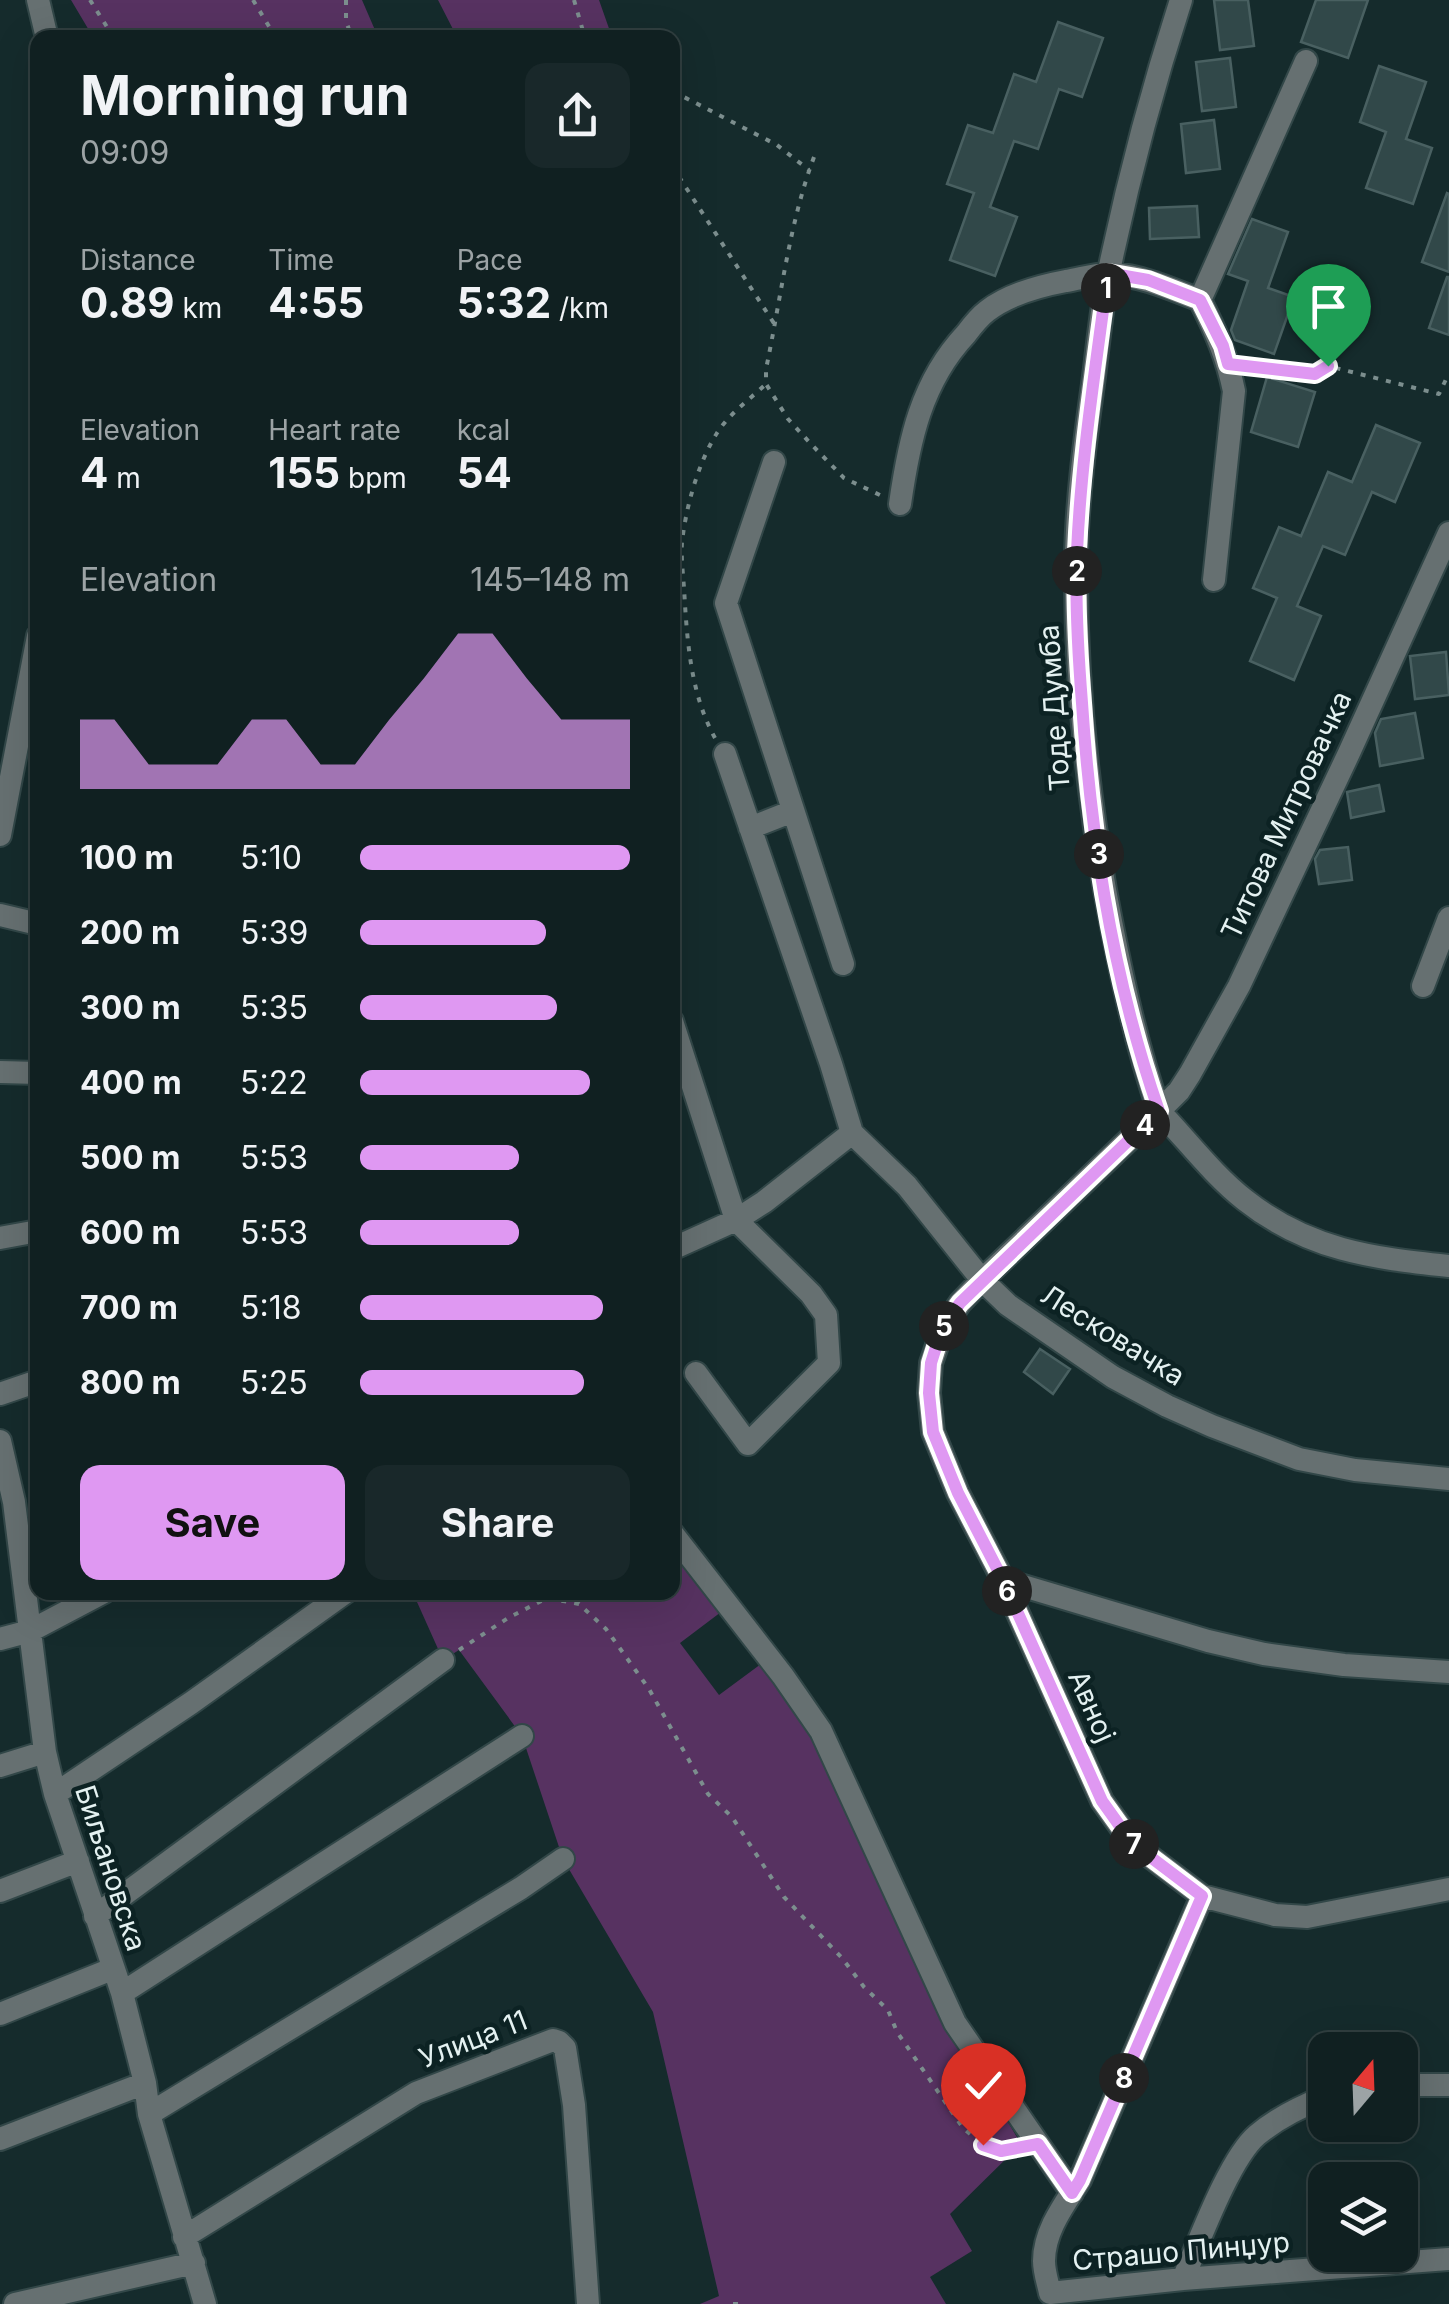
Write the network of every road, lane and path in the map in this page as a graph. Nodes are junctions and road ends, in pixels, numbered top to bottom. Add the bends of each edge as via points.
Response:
1 (38, 0) edge
2 (90, 0) edge
3 (253, 0) edge
4 (346, 0) edge
5 (574, 0) edge
6 (1181, 0) edge
7 (45, 30) edge
8 (109, 30) edge
9 (271, 30) edge
10 (349, 30) edge
11 (583, 30) edge
12 (1306, 61) dead end
13 (680, 96) edge
14 (814, 157) dead end
15 (809, 170) junction
16 (680, 178) edge
17 (1108, 273) junction
18 (1200, 300) junction
19 (775, 324) junction
20 (1228, 364) junction
21 (1449, 373) edge
22 (766, 384) junction
23 (774, 462) dead end
24 (900, 504) joint
25 (1449, 533) edge
26 (1214, 580) dead end
27 (30, 678) edge
28 (725, 754) joint
29 (793, 811) junction
30 (750, 828) junction
31 (0, 835) edge
32 (0, 915) edge
33 (1449, 918) edge
34 (30, 922) edge
35 (843, 964) dead end
36 (1423, 986) dead end
37 (680, 1046) edge
38 (0, 1072) edge
39 (30, 1073) edge
40 (1159, 1111) junction
41 (852, 1133) junction
42 (736, 1220) junction
43 (30, 1232) edge
44 (0, 1238) edge
45 (680, 1244) edge
46 (1449, 1266) edge
47 (982, 1280) junction
48 (696, 1373) dead end
49 (30, 1384) edge
50 (0, 1394) edge
51 (0, 1442) edge
52 (1449, 1479) edge
53 (680, 1544) edge
54 (29, 1556) edge
55 (1003, 1580) junction
56 (89, 1600) edge
57 (335, 1600) edge
58 (543, 1600) edge
59 (558, 1600) edge
60 (30, 1631) junction
61 (0, 1639) edge
62 (443, 1660) joint
63 (1449, 1672) edge
64 (522, 1736) dead end
65 (46, 1752) junction
66 (0, 1766) edge
67 (54, 1794) junction
68 (562, 1859) dead end
69 (78, 1861) junction
70 (1449, 1889) edge
71 (0, 1891) edge
72 (1202, 1896) junction
73 (95, 1916) junction
74 (112, 1969) junction
75 (122, 1994) junction
76 (0, 2014) edge
77 (144, 2083) junction
78 (1418, 2085) edge
79 (1449, 2085) edge
80 (1308, 2105) edge
81 (149, 2114) junction
82 (0, 2139) edge
83 (1038, 2144) junction
84 (1072, 2193) junction
85 (184, 2238) junction
86 (1449, 2260) edge
87 (194, 2263) junction
88 (1183, 2279) junction
89 (1051, 2299) edge
90 (15, 2304) edge
91 (204, 2304) edge
92 (588, 2304) edge
93 (733, 2304) edge
94 (742, 2304) edge

1 - 7 street
2 - 8 path
3 - 9 path
4 - 10 path
5 - 11 path
6 - 17 street, Тоде Думба
12 - 18 street
13 - 15 path via 776,144
14 - 15 path
15 - 19 path
16 - 19 path
17 - 18 street
17 - 24 street via 1018,294 986,311 967,332 919,410
17 - 40 street, Тоде Думба via 1080,502 1080,684 1113,935 1126,1005
18 - 20 street
19 - 22 path
20 - 21 path via 1315,374 1328,366 1439,394
20 - 26 street via 1234,391
22 - 24 path via 788,419 844,478
22 - 28 path via 712,443 682,543 692,671 704,717
23 - 29 street via 726,603
25 - 40 street, Титова Митровачка via 1238,986 1179,1092
27 - 31 street
28 - 30 street, Лесковачка
29 - 30 street
29 - 35 street
30 - 41 street, Лесковачка
32 - 34 street
33 - 36 street
37 - 42 street
38 - 39 street
40 - 46 street via 1245,1200 1308,1238 1337,1250
40 - 47 street
41 - 42 street
41 - 47 street, Лесковачка via 907,1186
42 - 45 street
42 - 48 street via 826,1315 829,1363 748,1444
43 - 44 street
47 - 52 street, Лесковачка via 1113,1377 1212,1426 1299,1459
47 - 55 street, Авној via 942,1328 929,1393 939,1448
49 - 50 street
51 - 54 street, Биљановска
53 - 83 street via 821,1731 954,2023
54 - 60 street, Биљановска
55 - 63 street via 1264,1654
55 - 72 street, Авној via 1102,1801 1132,1843
56 - 60 street
57 - 67 street
58 - 62 path
59 - 83 path via 579,1604 606,1629 649,1689 708,1794 732,1817 784,1897 888,2010 964,2128 1001,2151
60 - 61 street
60 - 65 street, Биљановска
62 - 73 street
64 - 75 street
65 - 66 street
65 - 67 street, Биљановска
67 - 69 street, Биљановска
68 - 81 street
69 - 71 street
69 - 73 street, Биљановска
70 - 72 street, Авној via 1307,1917
72 - 84 street, Страшо Пинџур
73 - 74 street, Биљановска
74 - 75 street, Биљановска
74 - 76 street
75 - 77 street, Биљановска
77 - 81 street, Биљановска
77 - 82 street
78 - 79 street
80 - 88 street via 1256,2136 1236,2163
81 - 85 street, Биљановска
83 - 84 street
84 - 89 street, Страшо Пинџур via 1047,2242
85 - 87 street, Биљановска
85 - 92 street, Улица 11 via 416,2093 553,2040 564,2048 574,2105
86 - 88 street, Страшо Пинџур
87 - 90 street
87 - 91 street, Биљановска
88 - 89 street, Страшо Пинџур
93 - 94 path

